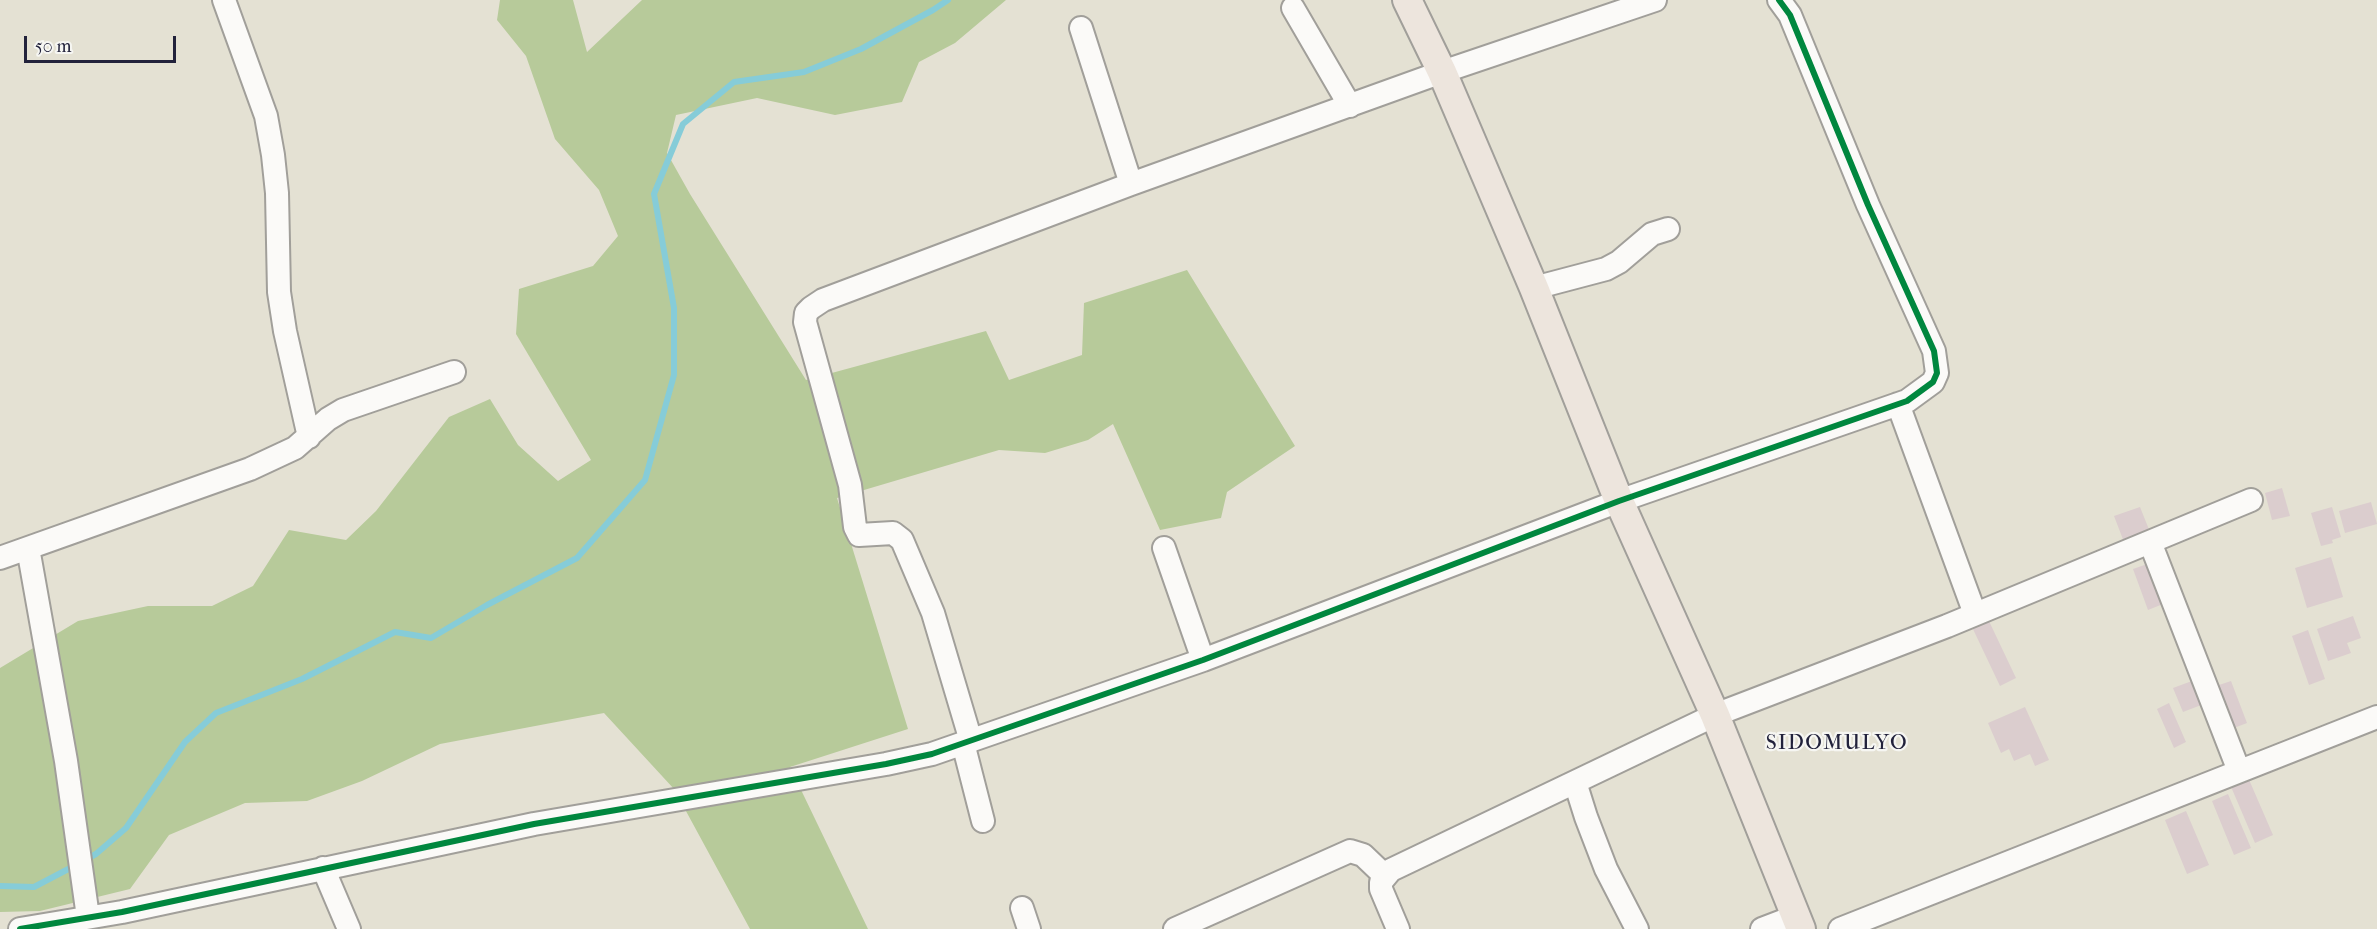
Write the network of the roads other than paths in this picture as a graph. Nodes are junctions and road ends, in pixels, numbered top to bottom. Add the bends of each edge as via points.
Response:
1 (224, 0) edge
2 (1407, 0) edge
3 (1655, 0) edge
4 (1779, 0) edge
5 (1293, 8) dead end
6 (1081, 28) dead end
7 (1442, 72) junction
8 (1350, 106) junction
9 (1131, 184) junction
10 (1668, 229) dead end
11 (1533, 288) junction
12 (454, 372) dead end
13 (1898, 404) junction
14 (309, 436) junction
15 (2251, 500) dead end
16 (1619, 501) junction
17 (2150, 542) junction
18 (28, 548) junction
19 (1164, 548) dead end
20 (0, 558) edge
21 (1975, 614) junction
22 (1203, 660) junction
23 (1715, 715) junction
24 (2377, 717) edge
25 (967, 742) junction
26 (2240, 771) junction
27 (1575, 782) junction
28 (983, 821) dead end
29 (323, 868) junction
30 (1385, 876) junction
31 (1022, 908) dead end
32 (88, 917) junction
33 (124, 921) edge
34 (1798, 922) edge
35 (20, 929) edge
36 (349, 929) edge
37 (1029, 929) edge
38 (1175, 929) edge
39 (1398, 929) edge
40 (1637, 929) edge
41 (1762, 929) edge
42 (1840, 929) edge

1 - 14 street via 266,116 277,193 279,292
2 - 7 main road
3 - 7 street
4 - 13 street via 1790,15 1868,205 1934,351 1937,373 1933,382
5 - 8 street
6 - 9 street
7 - 8 street
7 - 11 main road
8 - 9 street
9 - 25 street via 823,300 806,313 805,322 850,485 855,526 859,535 893,533 902,540 933,613
10 - 11 street via 1652,234 1606,269
11 - 16 main road
12 - 14 street via 343,410
13 - 16 street
13 - 21 street
14 - 18 street via 295,448 250,469
15 - 17 street
16 - 22 street
16 - 23 main road
17 - 21 street
17 - 26 street
18 - 20 street
18 - 32 street via 66,761
19 - 22 street
21 - 23 street
22 - 25 street
23 - 27 street
23 - 34 main road
24 - 26 street
25 - 28 street
25 - 29 street via 886,765 534,824
26 - 42 street
27 - 30 street
27 - 40 street via 1606,868
29 - 33 street
29 - 36 street
30 - 38 street via 1363,855 1350,851
30 - 39 street via 1381,888
31 - 37 street
32 - 33 street
32 - 35 street
34 - 41 street

